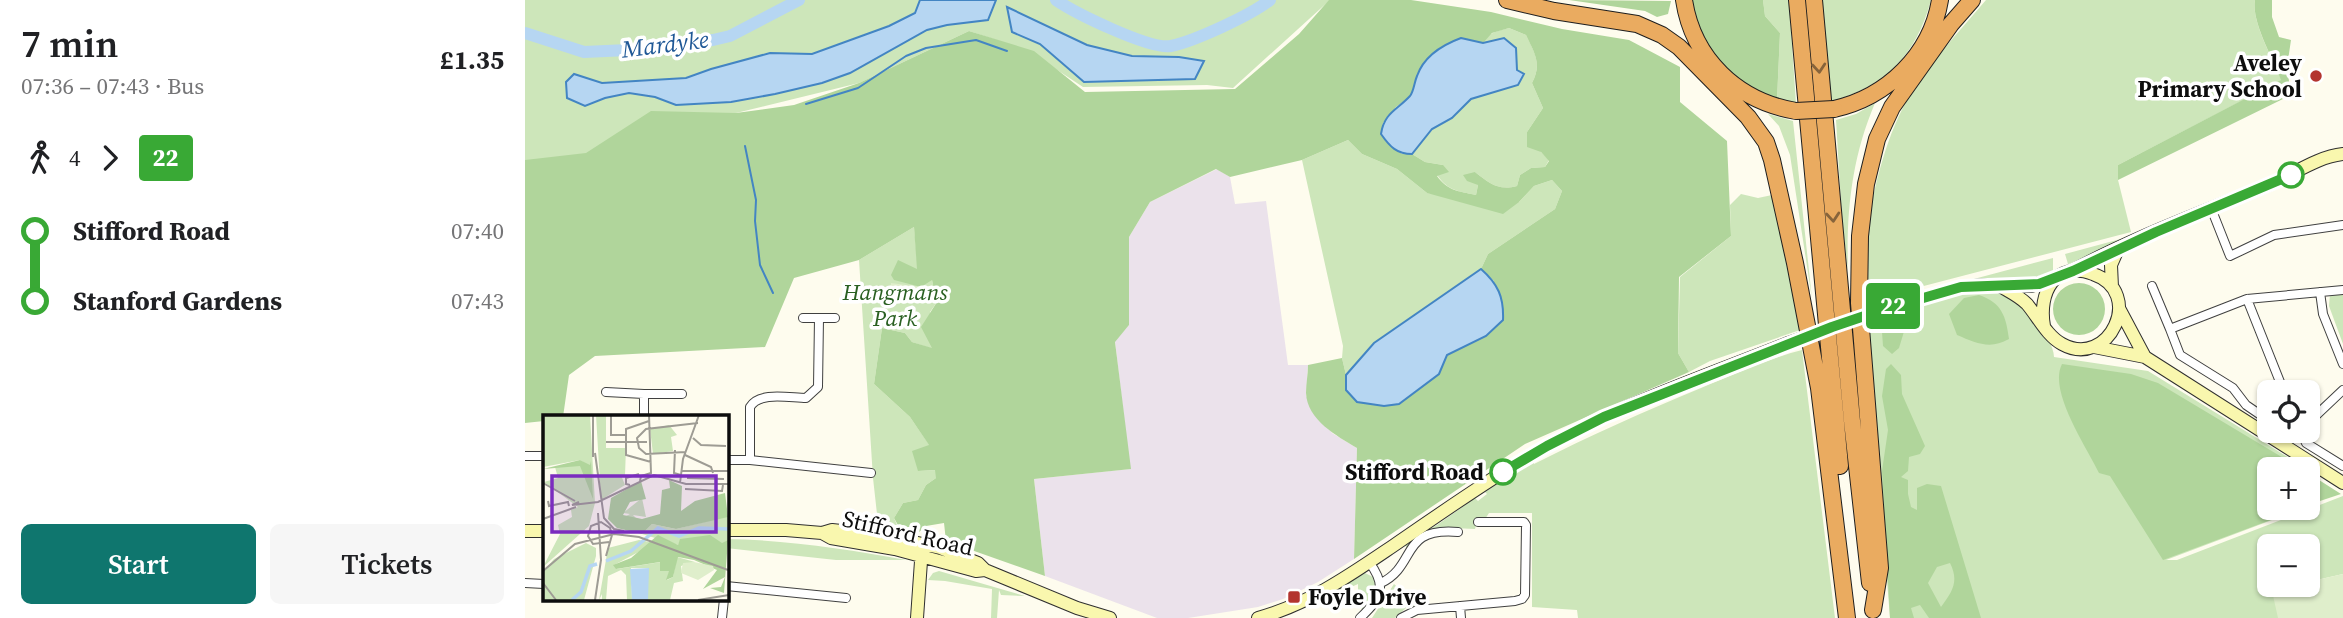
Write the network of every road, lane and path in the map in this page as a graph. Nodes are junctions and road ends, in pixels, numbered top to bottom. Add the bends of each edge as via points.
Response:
1 (1507, 0) edge
2 (1531, 0) edge
3 (1684, 0) edge
4 (1797, 0) edge
5 (1814, 0) edge
6 (1940, 0) edge
7 (1957, 0) edge
8 (1972, 0) edge
9 (1932, 28) junction
10 (1912, 61) junction
11 (1719, 73) junction
12 (2343, 154) edge
13 (2211, 208) junction
14 (2343, 225) edge
15 (2118, 250) junction
16 (2073, 271) junction
17 (2057, 278) junction
18 (2000, 286) junction
19 (2151, 286) dead end
20 (2112, 288) junction
21 (2343, 290) edge
22 (2320, 292) junction
23 (2247, 299) junction
24 (2120, 310) junction
25 (803, 318) dead end
26 (819, 318) junction
27 (835, 318) dead end
28 (2044, 326) junction
29 (2170, 330) junction
30 (2094, 347) junction
31 (2145, 357) junction
32 (2343, 364) edge
33 (2279, 380) edge
34 (2343, 390) edge
35 (606, 393) dead end
36 (644, 394) junction
37 (682, 394) dead end
38 (2320, 412) edge
39 (2257, 413) edge
40 (644, 415) edge
41 (1836, 429) junction
42 (2306, 443) edge
43 (525, 456) edge
44 (543, 456) edge
45 (728, 460) edge
46 (750, 460) junction
47 (2343, 466) edge
48 (871, 473) dead end
49 (2343, 483) edge
50 (1862, 510) junction
51 (1478, 522) dead end
52 (728, 530) edge
53 (525, 531) edge
54 (543, 531) edge
55 (1458, 532) dead end
56 (921, 550) junction
57 (1369, 562) junction
58 (525, 583) edge
59 (1381, 583) junction
60 (543, 584) edge
61 (728, 586) edge
62 (846, 598) dead end
63 (724, 600) edge
64 (1460, 606) junction
65 (1873, 614) edge
66 (722, 618) edge
67 (917, 618) edge
68 (1109, 618) edge
69 (1258, 618) edge
70 (1362, 618) edge
71 (1401, 618) edge
72 (1461, 618) edge
73 (1847, 618) edge
74 (1855, 618) edge

1 - 73 highway via 1637,24 1662,35 1748,117 1766,142 1819,388
2 - 11 highway via 1656,22
3 - 11 highway via 1698,44
4 - 41 highway
5 -> 50 highway
6 - 9 highway
7 - 9 highway
8 - 65 highway via 1892,107 1877,139 1866,184 1859,303 1879,568
9 - 10 highway
10 - 11 highway, bridge via 1880,90 1834,109 1796,111 1761,102
10 - 50 highway via 1875,122 1856,199 1854,306
11 - 41 highway via 1765,120 1780,150
12 - 13 main road via 2328,156
13 - 14 street via 2230,256 2274,235
13 - 15 main road
15 - 16 main road
15 - 20 main road via 2111,265
16 - 17 main road
16 - 20 main road via 2096,274
17 - 18 main road via 2031,286
17 - 28 main road via 2043,298
18 - 28 main road via 2024,301
18 - 57 main road, bridge via 1961,287 1882,310 1625,408 1556,441 1486,483
19 - 29 street
20 - 24 main road
21 - 22 street
22 - 23 street
22 - 32 street via 2323,314
23 - 29 street
23 - 33 street
24 - 30 main road via 2115,328
24 - 31 main road
25 - 26 street
26 - 27 street
26 - 46 street via 818,387 806,398 753,401
28 - 30 main road via 2062,345
29 - 39 street via 2180,355 2234,388
30 - 31 main road
31 - 49 main road
34 - 38 street
35 - 36 street
36 - 37 street
36 - 40 street
41 - 74 highway
42 - 47 street
43 - 44 street
45 - 46 street
46 - 48 street
50 - 65 highway
51 - 64 street via 1524,522 1527,590 1522,599
52 - 56 main road, Stifford Road via 861,532
53 - 54 main road
55 - 59 street via 1420,537 1392,577
56 - 67 main road
56 - 68 main road, Stifford Road via 940,548
57 - 59 street
57 - 69 main road via 1307,600
58 - 60 street
59 - 70 street via 1380,593
61 - 62 street
63 - 66 street
64 - 71 street via 1417,610
64 - 72 street

